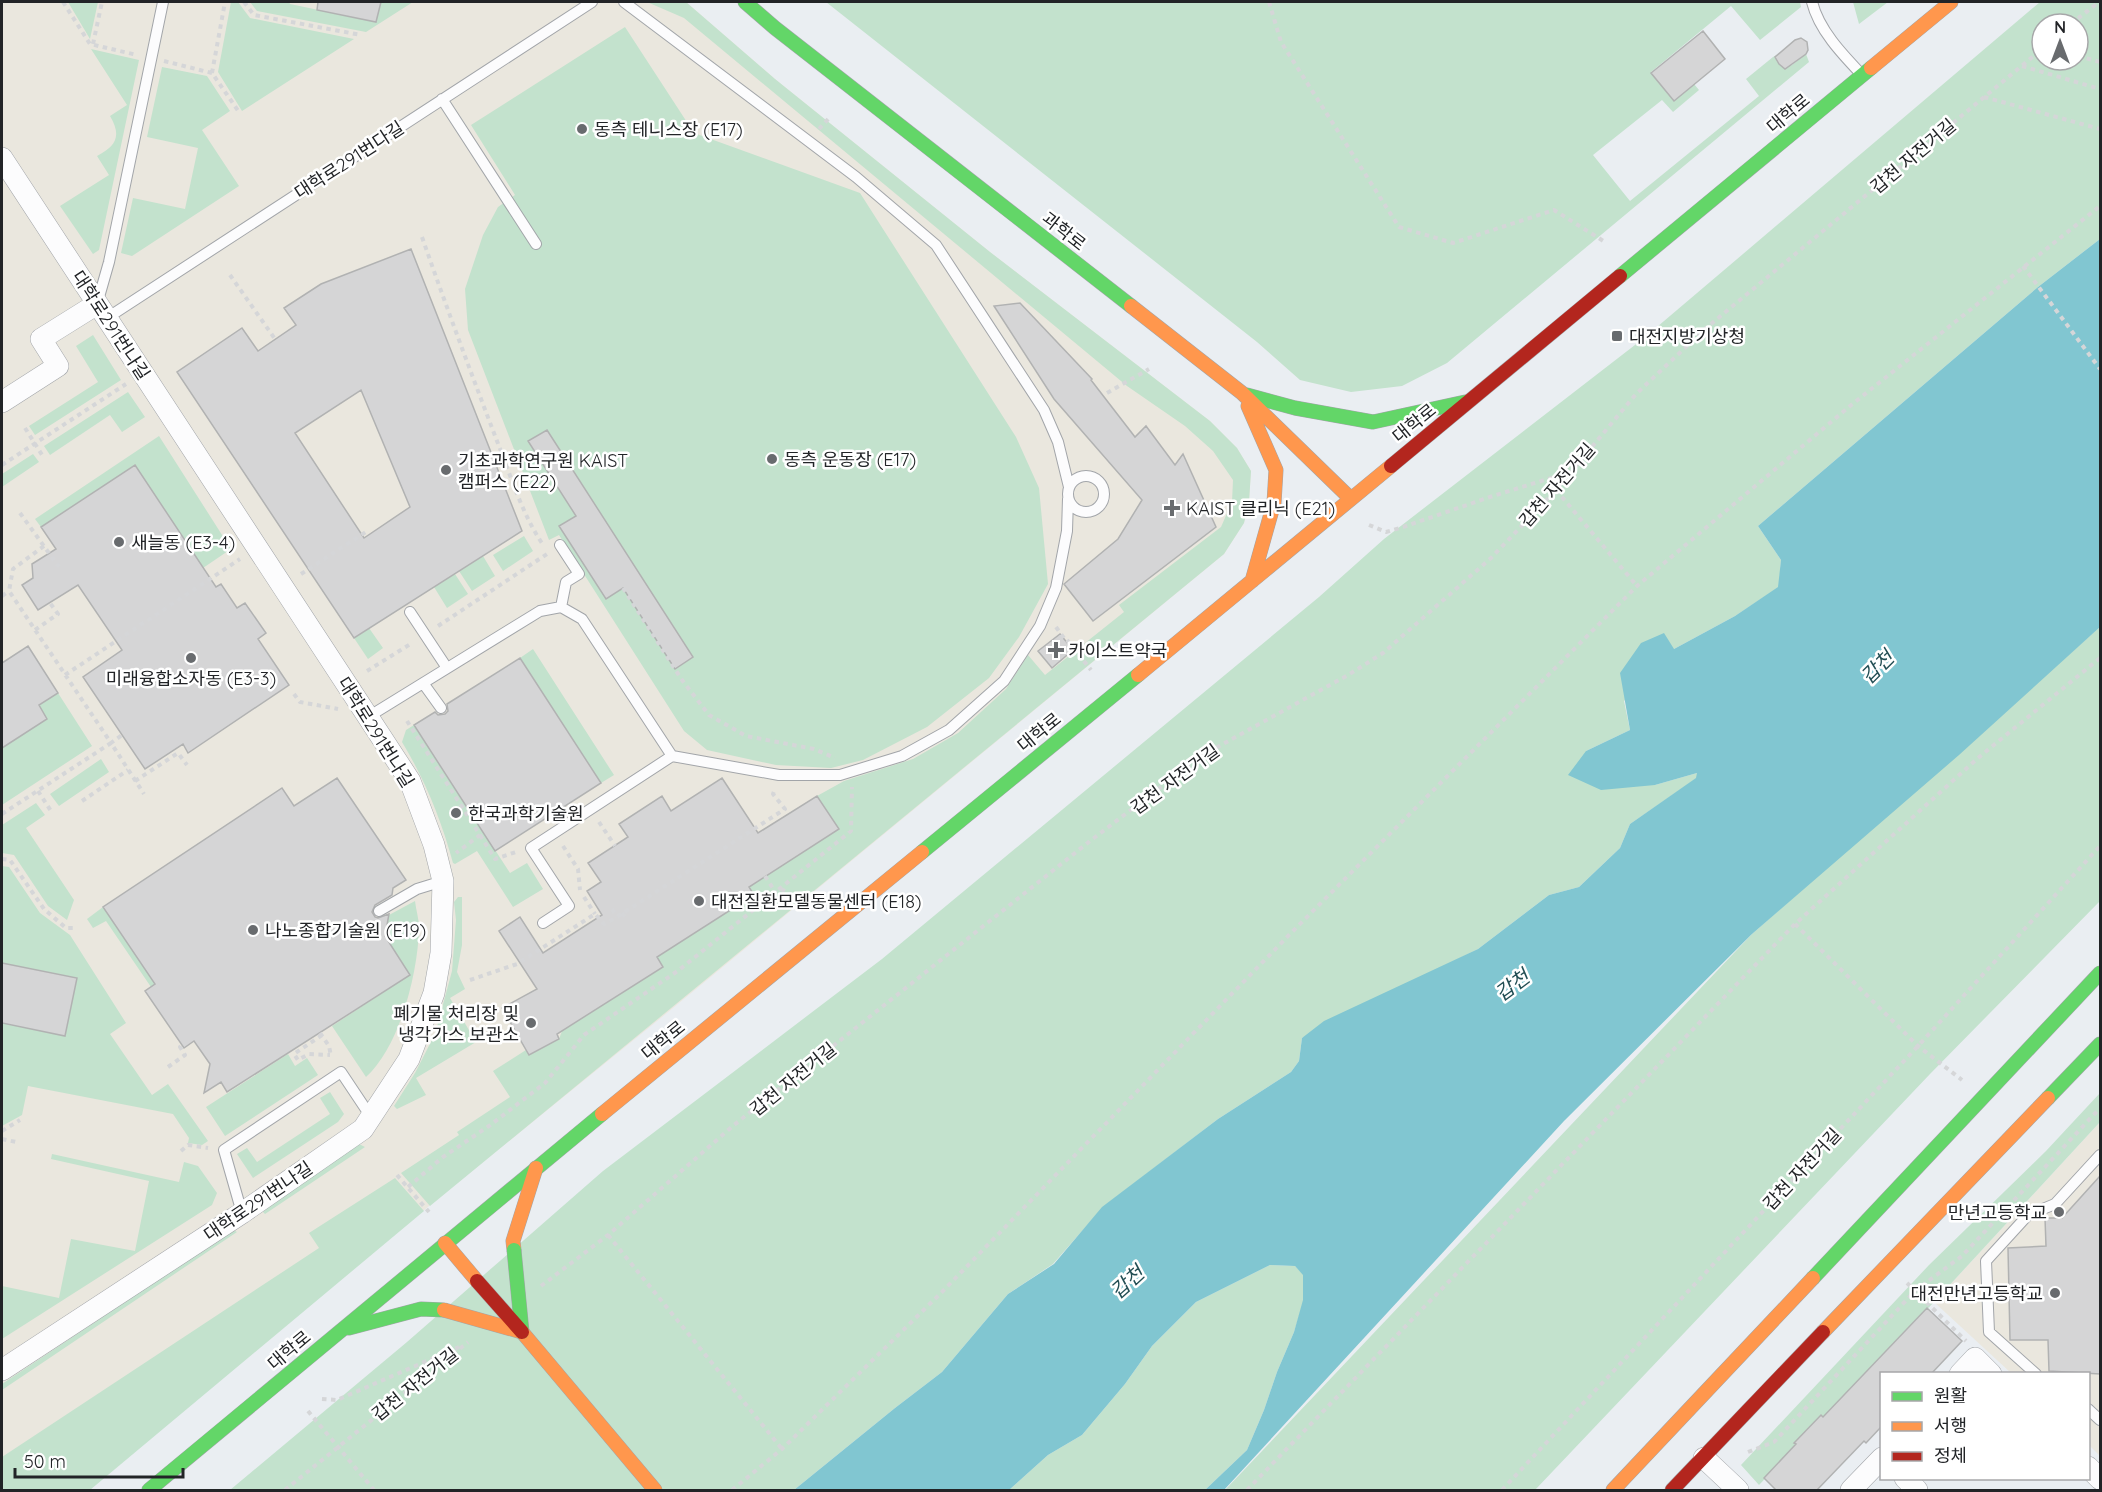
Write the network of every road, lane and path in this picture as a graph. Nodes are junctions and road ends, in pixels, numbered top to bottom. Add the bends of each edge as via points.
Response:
1 (63, 2) edge
2 (102, 2) edge
3 (163, 2) edge
4 (225, 2) edge
5 (244, 2) edge
6 (592, 2) edge
7 (624, 2) edge
8 (745, 2) edge
9 (1269, 2) edge
10 (1812, 2) edge
11 (1951, 2) edge
12 (2098, 2) edge
13 (2086, 12) edge
14 (361, 35) dead end
15 (93, 44) junction
16 (140, 56) dead end
17 (2030, 58) edge
18 (164, 61) dead end
19 (2021, 66) junction
20 (212, 73) junction
21 (1862, 75) junction
22 (2100, 89) edge
23 (1983, 97) junction
24 (442, 99) junction
25 (239, 112) dead end
26 (830, 117) dead end
27 (2100, 129) edge
28 (814, 134) dead end
29 (2, 158) edge
30 (2100, 206) edge
31 (422, 237) dead end
32 (1605, 242) dead end
33 (536, 244) dead end
34 (2023, 266) junction
35 (230, 275) dead end
36 (102, 311) junction
37 (275, 339) dead end
38 (1149, 369) dead end
39 (2100, 369) edge
40 (129, 382) dead end
41 (1107, 393) dead end
42 (1242, 393) junction
43 (1470, 401) junction
44 (2, 402) edge
45 (25, 428) dead end
46 (34, 444) junction
47 (44, 458) dead end
48 (2, 465) edge
49 (1568, 473) junction
50 (1069, 487) junction
51 (1556, 490) junction
52 (1068, 498) junction
53 (1351, 499) junction
54 (20, 513) dead end
55 (1369, 525) dead end
56 (369, 530) dead end
57 (560, 545) joint
58 (44, 546) junction
59 (549, 552) junction
60 (243, 557) dead end
61 (59, 567) dead end
62 (301, 574) dead end
63 (1252, 581) junction
64 (1637, 586) junction
65 (623, 588) dead end
66 (9, 591) junction
67 (2, 596) edge
68 (50, 603) dead end
69 (561, 607) junction
70 (410, 612) dead end
71 (1055, 626) dead end
72 (35, 630) junction
73 (433, 630) dead end
74 (418, 639) dead end
75 (2100, 658) edge
76 (447, 668) junction
77 (1091, 670) dead end
78 (367, 671) dead end
79 (66, 675) junction
80 (423, 683) junction
81 (294, 694) dead end
82 (441, 708) dead end
83 (342, 709) dead end
84 (368, 717) junction
85 (407, 722) dead end
86 (122, 735) dead end
87 (111, 743) junction
88 (672, 756) junction
89 (840, 760) dead end
90 (187, 765) dead end
91 (128, 770) junction
92 (779, 775) junction
93 (135, 781) junction
94 (852, 782) dead end
95 (38, 790) junction
96 (144, 794) dead end
97 (82, 801) dead end
98 (590, 810) junction
99 (51, 811) dead end
100 (2, 814) edge
101 (554, 833) junction
102 (480, 835) junction
103 (615, 846) dead end
104 (2100, 846) edge
105 (531, 848) junction
106 (451, 857) dead end
107 (2, 859) edge
108 (765, 876) dead end
109 (443, 881) junction
110 (781, 889) junction
111 (776, 893) junction
112 (807, 903) dead end
113 (612, 909) dead end
114 (379, 911) dead end
115 (622, 913) junction
116 (595, 914) junction
117 (617, 916) junction
118 (626, 918) dead end
119 (543, 923) dead end
120 (1795, 924) junction
121 (76, 928) dead end
122 (2100, 973) edge
123 (470, 980) dead end
124 (2100, 1044) edge
125 (182, 1045) dead end
126 (329, 1046) dead end
127 (1918, 1046) junction
128 (330, 1055) dead end
129 (168, 1067) dead end
130 (1962, 1080) dead end
131 (2100, 1108) edge
132 (371, 1117) junction
133 (20, 1120) dead end
134 (2, 1131) edge
135 (2, 1139) edge
136 (16, 1142) dead end
137 (224, 1150) junction
138 (182, 1151) dead end
139 (2100, 1155) edge
140 (536, 1168) junction
141 (397, 1175) dead end
142 (408, 1187) junction
143 (429, 1212) dead end
144 (242, 1213) junction
145 (608, 1235) junction
146 (445, 1243) junction
147 (1904, 1280) dead end
148 (541, 1286) dead end
149 (1915, 1291) junction
150 (341, 1330) junction
151 (522, 1332) junction
152 (474, 1337) dead end
153 (465, 1345) junction
154 (1975, 1358) junction
155 (2, 1370) edge
156 (1962, 1372) edge
157 (1989, 1372) edge
158 (2034, 1372) edge
159 (322, 1399) dead end
160 (308, 1411) dead end
161 (337, 1447) junction
162 (782, 1449) junction
163 (1742, 1454) dead end
164 (1704, 1458) junction
165 (1880, 1459) edge
166 (1906, 1480) edge
167 (149, 1491) edge
168 (285, 1491) edge
169 (374, 1491) edge
170 (655, 1491) edge
171 (732, 1491) edge
172 (1247, 1491) edge
173 (1502, 1491) edge
174 (1613, 1491) edge
175 (1672, 1491) edge
176 (1738, 1491) edge
177 (1851, 1491) edge
178 (1917, 1491) edge

1 - 15 path
2 - 15 path
3 - 36 lane
4 - 20 path
5 - 14 path via 254,15
6 - 24 lane, 대학로291번다길
7 - 50 lane via 856,177 936,245 1044,410 1058,442
8 - 42 main road, 과학로
9 - 32 path via 1281,42 1399,227 1453,243 1554,210
10 - 21 lane via 1838,49
11 - 21 main road, 대학로
12 - 13 path
15 - 16 path
17 - 19 path, 갑천 자전거길
18 - 20 path
19 - 22 path
19 - 23 path, 갑천 자전거길
20 - 25 path
21 - 43 main road, 대학로
23 - 27 path
23 - 49 path, 갑천 자전거길 via 1705,329 1636,394
24 - 33 lane
24 - 36 lane, 대학로291번다길
26 - 28 path
29 - 36 street, 대학로291번나길
30 - 34 path
31 - 59 path via 519,497 536,535
34 - 39 path
34 - 64 path
35 - 37 path
36 - 44 street, 대학로291번다길 via 41,339 58,366
36 - 84 street, 대학로291번나길
38 - 41 path
40 - 46 path
42 - 43 main road via 1295,408 1373,422
42 - 53 main road, 과학로
42 - 63 main road via 1276,470 1274,503
43 - 53 main road, 대학로
45 - 46 path
46 - 47 path
46 - 48 path
49 - 51 path, 갑천 자전거길
49 - 55 path via 1403,528 1386,532
50 - 52 lane
50 - 52 lane via 1077,478 1089,476 1100,481 1104,499 1097,509 1086,513 1075,509
51 - 64 path
51 - 145 path, 갑천 자전거길 via 1491,558 1383,653 1203,754 744,1118
52 - 92 lane via 1067,531 1056,588 1040,626 1004,681 949,730 902,756 840,775
53 - 63 main road, 대학로
54 - 58 path
56 - 62 path
57 - 59 path
57 - 69 lane via 579,574 566,582
58 - 61 path
58 - 66 path via 13,569
59 - 73 path
60 - 79 path
63 - 140 main road, 대학로
64 - 162 path via 1282,942 941,1293
65 - 89 path via 709,715 746,736 814,749
66 - 67 path
66 - 72 path
68 - 72 path via 58,614
69 - 76 lane via 540,611
69 - 88 lane via 582,619
70 - 76 lane
71 - 77 path
72 - 79 path
74 - 78 path
75 - 120 path via 1978,758
76 - 80 lane
79 - 87 path
80 - 82 lane
80 - 84 lane
81 - 83 path via 300,702
84 - 109 street, 대학로291번나길 via 410,780
85 - 102 path
86 - 87 path
87 - 91 path
87 - 95 path
88 - 92 lane
88 - 98 lane
90 - 93 path via 178,753
91 - 93 path
91 - 97 path
92 - 115 path via 773,794 785,810
93 - 96 path
94 - 110 path via 851,831
95 - 99 path
95 - 100 path
98 - 101 lane
98 - 103 path
101 - 105 lane
101 - 116 path via 578,869 579,889
102 - 105 path via 495,859
102 - 106 path
104 - 127 path, 갑천 자전거길
105 - 119 lane via 569,906
107 - 121 path via 10,860 44,909 66,928
108 - 111 path
109 - 114 lane via 417,889
109 - 132 street, 대학로291번나길 via 441,953 434,993 409,1059
110 - 111 path
110 - 112 path
111 - 142 path via 679,970 584,1035 545,1083
113 - 117 path
115 - 117 path
115 - 118 path
116 - 117 path via 604,924
116 - 123 path via 517,964
120 - 127 path
120 - 172 path
122 - 174 main road
124 - 164 main road
125 - 129 path via 185,1055
126 - 128 path via 321,1034 294,1054 298,1060 309,1054
127 - 130 path
127 - 173 path, 갑천 자전거길
131 - 149 path via 1962,1256
132 - 137 lane via 341,1072
132 - 144 street, 대학로291번나길 via 363,1129
133 - 134 path
135 - 136 path
137 - 138 path via 188,1145
137 - 144 lane
139 - 158 lane via 2055,1204 2028,1215 1986,1261 1989,1332
140 - 146 main road, 대학로
140 - 151 main road, bridge via 513,1240
141 - 142 path
142 - 143 path
144 - 155 street, 대학로291번나길
145 - 148 path, 갑천 자전거길
145 - 162 path
146 - 150 main road, 대학로
146 - 151 main road, bridge
147 - 149 path
149 - 154 path via 1968,1343
149 - 163 path via 1774,1442
150 - 151 main road, bridge via 421,1309 444,1310
150 - 167 main road, 대학로
151 - 170 main road
152 - 153 path, 갑천 자전거길
153 - 159 path via 337,1400
153 - 161 path, 갑천 자전거길
154 - 156 street
154 - 157 street
160 - 161 path
161 - 168 path, 갑천 자전거길
161 - 169 path
162 - 171 path
164 - 175 main road
164 - 176 street
165 - 177 street
166 - 178 street

